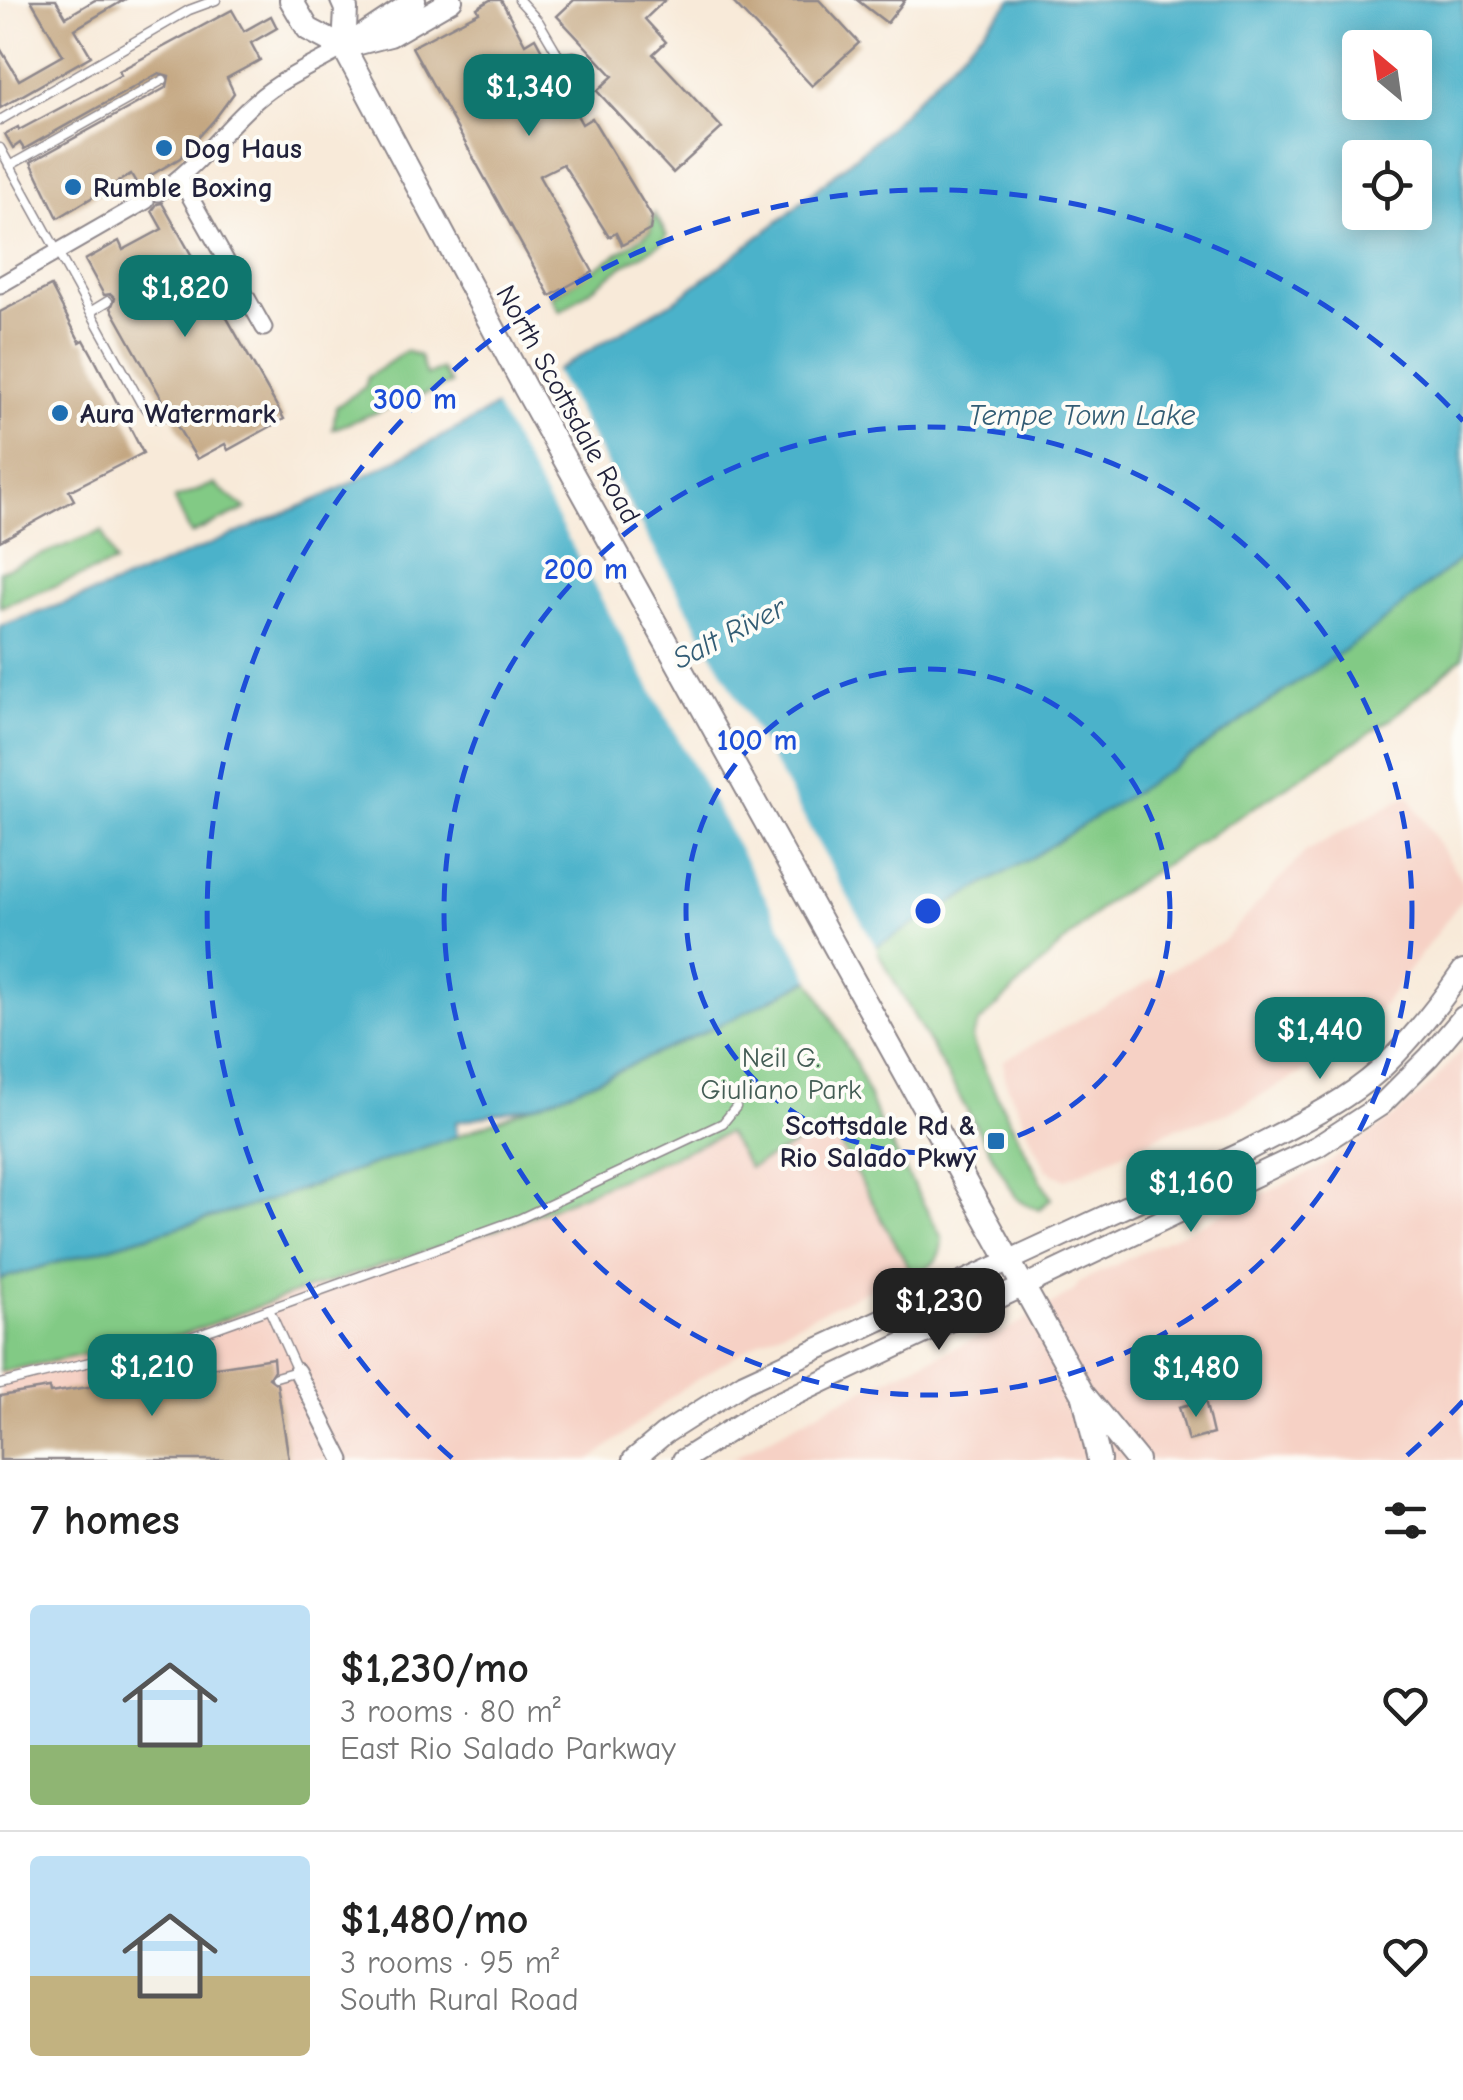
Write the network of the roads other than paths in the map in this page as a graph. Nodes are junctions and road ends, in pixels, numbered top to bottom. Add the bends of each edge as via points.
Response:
1 (216, 0) edge
2 (292, 0) edge
3 (342, 0) edge
4 (415, 0) edge
5 (452, 0) edge
6 (519, 0) edge
7 (344, 48) junction
8 (568, 61) dead end
9 (163, 80) dead end
10 (0, 120) edge
11 (0, 148) edge
12 (10, 166) junction
13 (180, 179) junction
14 (57, 253) junction
15 (0, 284) edge
16 (108, 301) dead end
17 (90, 312) junction
18 (264, 328) dead end
19 (170, 415) dead end
20 (1463, 970) edge
21 (1463, 1017) edge
22 (736, 1107) dead end
23 (1008, 1258) junction
24 (1022, 1284) junction
25 (269, 1309) junction
26 (297, 1371) junction
27 (276, 1377) dead end
28 (0, 1384) edge
29 (1083, 1394) junction
30 (342, 1460) edge
31 (633, 1460) edge
32 (684, 1460) edge
33 (1099, 1460) edge
34 (1138, 1460) edge

1 - 10 lane
2 - 7 main road, North Scottsdale Road via 308,29
3 - 7 main road, North Scottsdale Road
4 - 7 main road
5 - 7 main road via 390,36
6 - 8 lane
7 - 13 street via 260,97
7 - 23 main road, North Scottsdale Road
9 - 12 lane
11 - 12 lane
12 - 14 lane
13 - 14 street
13 - 18 street
14 - 15 street
14 - 17 lane
16 - 17 lane
17 - 19 lane via 140,403 156,418
20 - 23 main road via 1432,1015 1377,1072 1320,1112
21 - 24 main road via 1403,1085 1318,1146
22 - 25 lane via 723,1124 519,1219
23 - 24 main road, North Scottsdale Road
23 - 31 main road via 744,1383
24 - 29 main road, North Scottsdale Road
24 - 32 main road via 760,1412
25 - 26 lane
25 - 28 lane via 188,1338
26 - 27 lane
26 - 30 street
29 - 33 main road
29 - 34 main road

